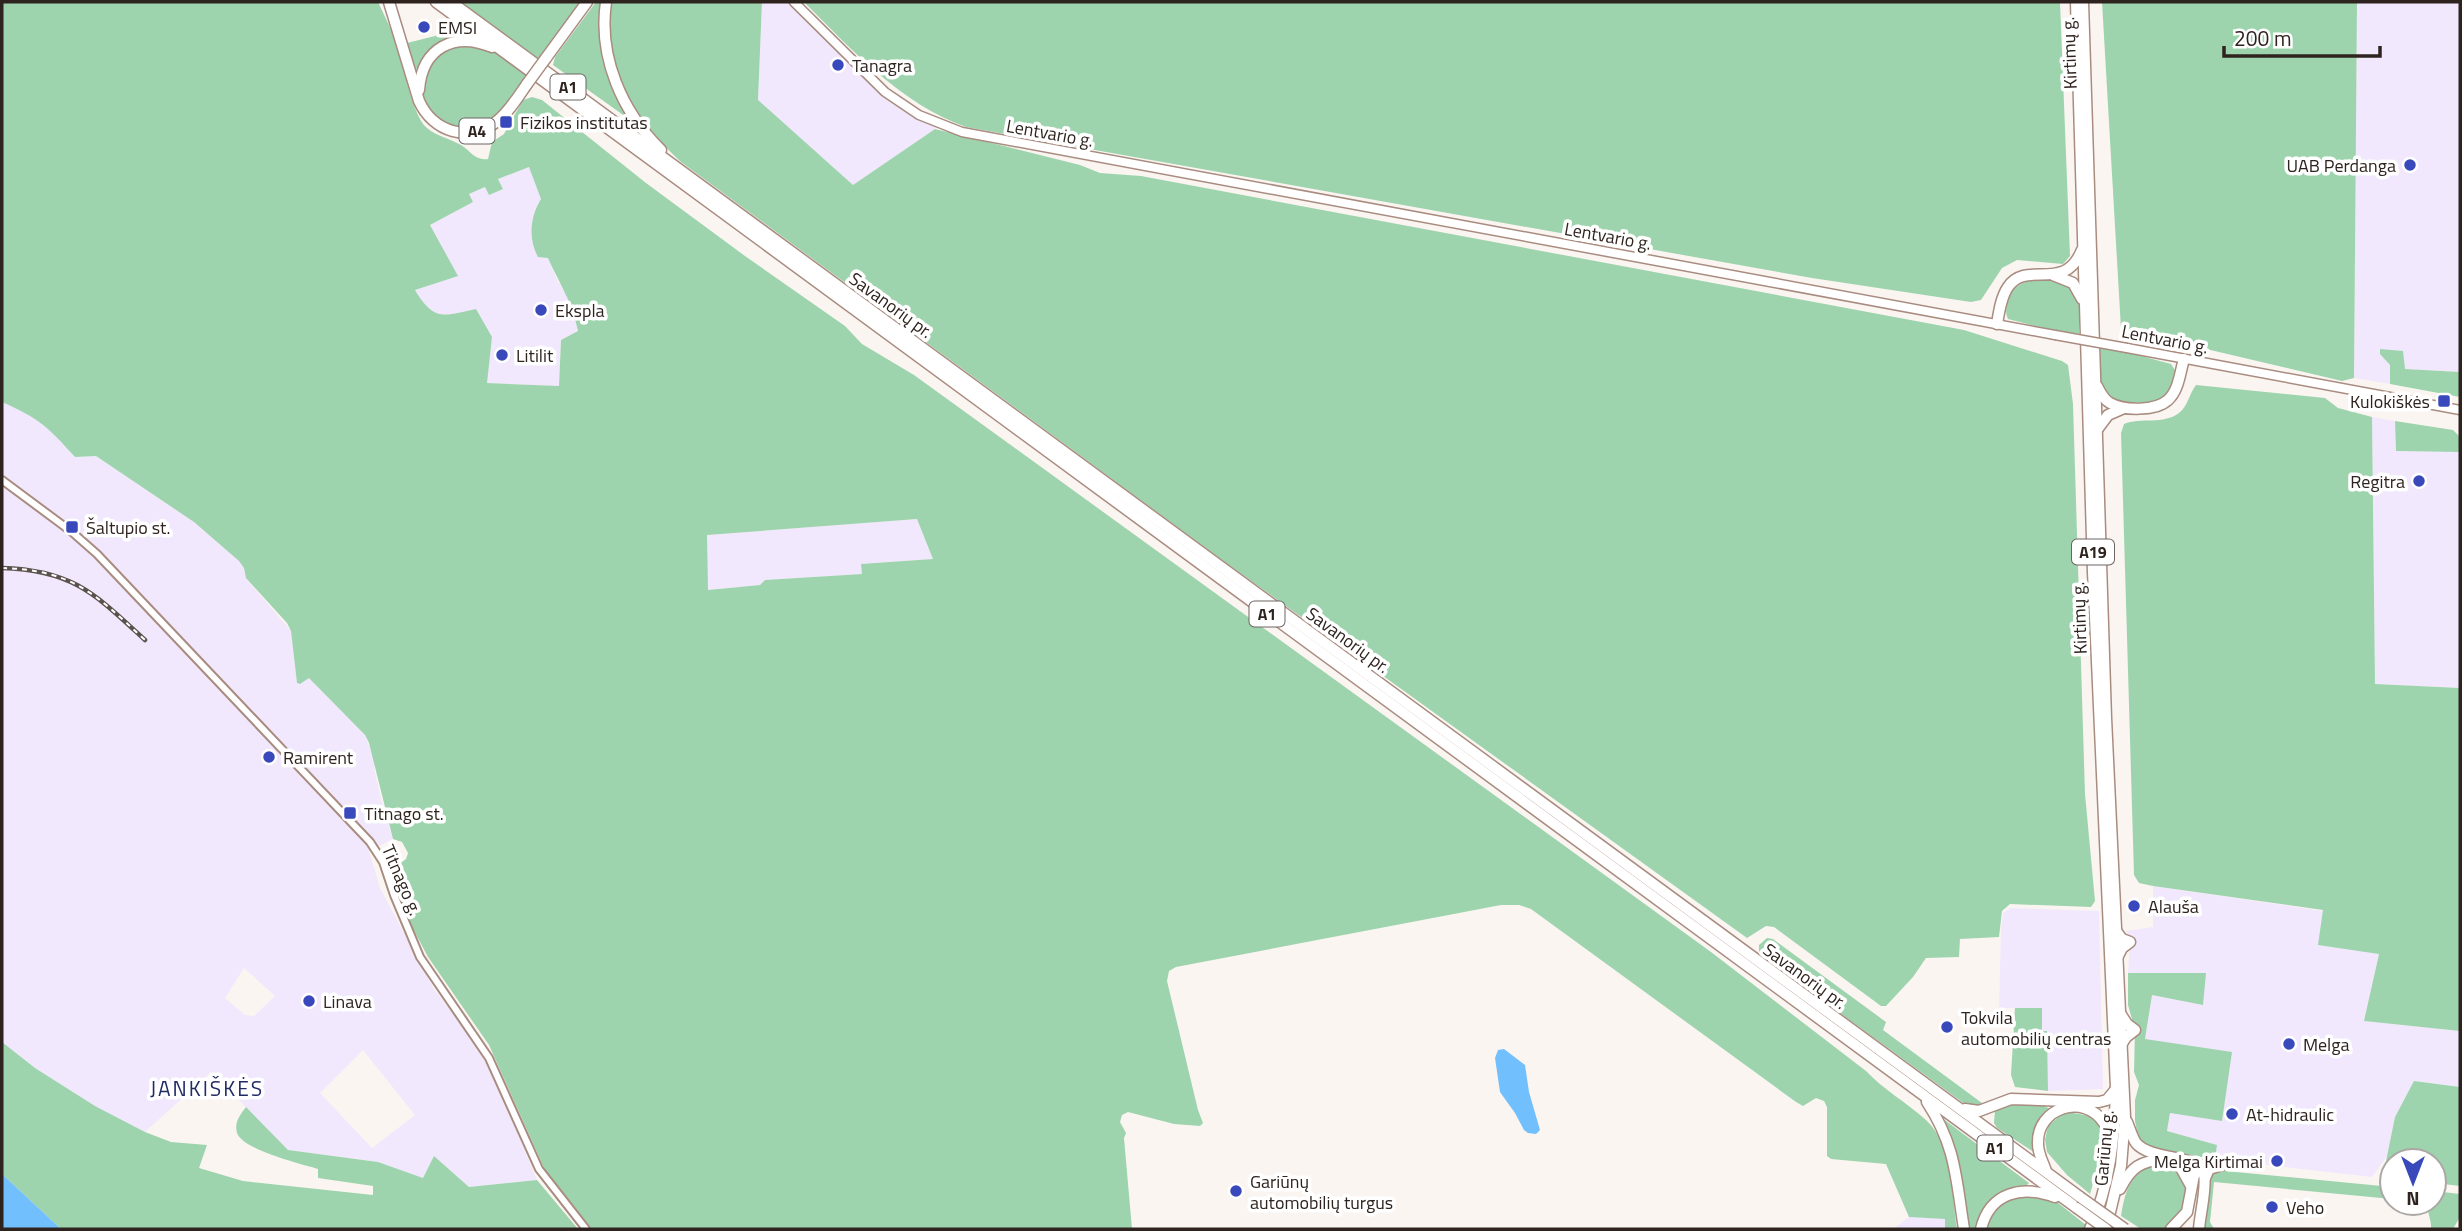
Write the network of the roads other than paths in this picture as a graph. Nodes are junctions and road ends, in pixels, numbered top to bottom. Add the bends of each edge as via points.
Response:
1 (389, 2) edge
2 (436, 2) edge
3 (451, 2) edge
4 (587, 2) edge
5 (606, 2) edge
6 (794, 2) edge
7 (2076, 2) edge
8 (2083, 2) edge
9 (507, 54) junction
10 (419, 102) junction
11 (684, 173) junction
12 (2084, 245) junction
13 (2049, 275) junction
14 (2085, 310) junction
15 (1997, 324) junction
16 (2184, 359) junction
17 (2095, 382) junction
18 (2126, 408) junction
19 (2460, 410) edge
20 (2096, 431) junction
21 (2, 480) edge
22 (2119, 1012) junction
23 (2121, 1046) junction
24 (2122, 1068) joint
25 (2116, 1088) junction
26 (1923, 1096) junction
27 (2032, 1099) junction
28 (1994, 1106) junction
29 (1960, 1108) junction
30 (2058, 1109) junction
31 (2125, 1117) junction
32 (1998, 1136) junction
33 (2112, 1149) junction
34 (2167, 1159) junction
35 (2201, 1164) junction
36 (2222, 1165) dead end
37 (2046, 1172) junction
38 (2204, 1180) junction
39 (2191, 1186) junction
40 (2115, 1199) junction
41 (2067, 1201) junction
42 (586, 1229) edge
43 (1964, 1229) edge
44 (1980, 1229) edge
45 (2090, 1229) edge
46 (2106, 1229) edge
47 (2125, 1229) edge
48 (2171, 1229) edge
49 (2199, 1229) edge

1 - 10 highway, A4
2 - 9 highway, Savanorių pr. / A1
3 - 11 highway, Savanorių pr. / A1
4 - 10 highway, A4, bridge via 501,117 486,128 457,132 440,126
5 - 11 highway via 606,47 622,98 645,133
6 - 15 main road, Lentvario g. via 885,92 919,115 962,132
7 - 12 highway, Kirtimų g. / A19
8 - 17 highway, Kirtimų g. / A19
9 - 10 highway via 470,41 446,45 424,66
9 - 26 highway, Savanorių pr. / A1
11 - 29 highway, Savanorių pr. / A1
12 - 13 highway via 2073,266
12 - 14 highway, Kirtimų g. / A19
13 - 14 highway via 2073,282
13 - 15 highway via 2019,277 2010,284
14 - 25 highway, Kirtimų g. / A19
15 - 16 main road, Lentvario g., bridge
16 - 18 highway via 2168,400 2156,406
16 - 19 main road, Lentvario g.
17 - 18 highway via 2108,402
17 - 20 highway, Kirtimų g. / A19
18 - 20 highway via 2108,415
20 - 22 highway, Kirtimų g. / A19
21 - 42 street, Titnago g. via 97,554 370,842 383,862 420,957 489,1058 539,1169
22 - 23 highway, Kirtimų g. / A19
22 - 23 highway via 2136,1030
23 - 24 highway, Kirtimų g. / A19
24 - 31 highway, Gariūnų g. / A19
25 - 27 highway via 2107,1100 2099,1102
25 - 33 highway, Kirtimų g. / A19
26 - 41 highway, Savanorių pr. / A1
26 - 43 highway via 1951,1149
27 - 28 highway via 2011,1099
27 - 30 highway
28 - 29 highway via 1979,1111
28 - 32 highway via 1990,1118
29 - 32 highway, Savanorių pr. / A1
30 - 33 highway via 2079,1107 2095,1114 2106,1125
30 - 37 highway via 2039,1131 2039,1152
31 - 34 highway via 2140,1147
31 - 40 highway, Gariūnų g. / A19
32 - 37 highway, Savanorių pr. / A1
33 - 45 highway, Gariūnų g. / A19
34 - 35 highway
34 - 39 highway via 2181,1168
34 - 40 highway via 2144,1162 2133,1169
35 - 38 highway
35 - 39 highway
36 - 38 highway via 2209,1169
37 - 47 highway, Savanorių pr. / A1, bridge
38 - 49 highway
39 - 48 highway via 2187,1212
40 - 46 highway, Gariūnų g. / A19
41 - 44 highway via 2033,1191 2014,1193 1992,1207
41 - 46 highway, Savanorių pr. / A1, bridge

